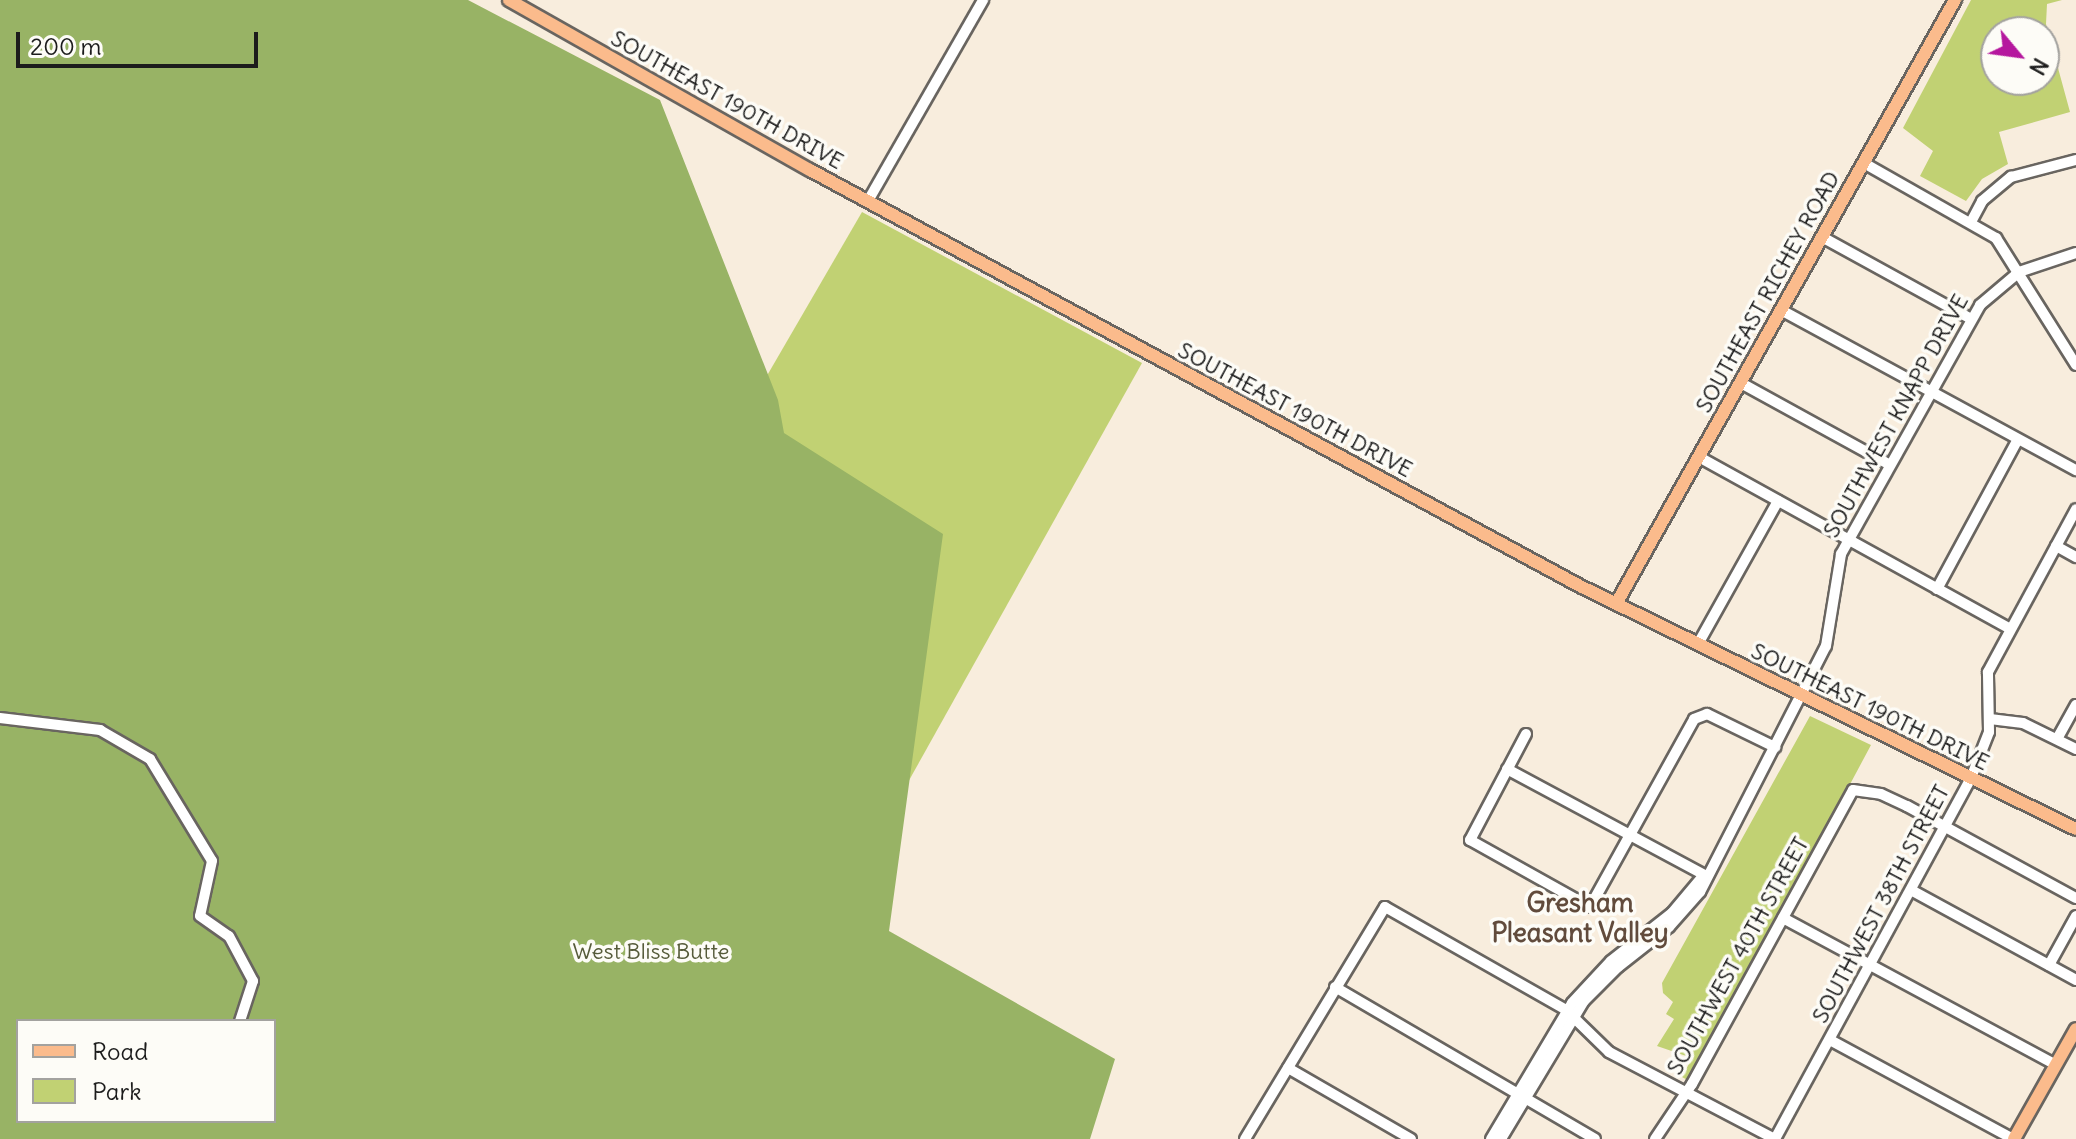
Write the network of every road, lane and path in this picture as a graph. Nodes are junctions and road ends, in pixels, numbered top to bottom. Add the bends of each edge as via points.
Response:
1 (509, 0) edge
2 (983, 0) edge
3 (1955, 0) edge
4 (2076, 160) edge
5 (1864, 163) junction
6 (868, 201) junction
7 (1971, 222) junction
8 (1822, 237) junction
9 (2076, 253) edge
10 (2019, 272) junction
11 (1781, 310) junction
12 (1971, 319) junction
13 (2076, 365) edge
14 (1741, 383) junction
15 (1931, 392) junction
16 (2018, 439) junction
17 (1699, 457) junction
18 (1890, 465) junction
19 (2076, 470) edge
20 (1778, 501) junction
21 (2076, 509) edge
22 (1848, 540) junction
23 (2056, 546) junction
24 (2076, 557) edge
25 (1937, 589) junction
26 (1616, 604) junction
27 (2010, 629) junction
28 (1698, 644) junction
29 (1801, 697) junction
30 (2076, 705) edge
31 (0, 718) edge
32 (1990, 719) junction
33 (1526, 734) dead end
34 (2057, 739) junction
35 (1775, 747) junction
36 (2076, 749) edge
37 (1507, 769) junction
38 (1971, 778) junction
39 (1945, 826) junction
40 (2076, 829) edge
41 (1631, 835) junction
42 (1705, 875) junction
43 (1911, 890) junction
44 (2076, 898) edge
45 (2076, 916) edge
46 (1783, 918) junction
47 (1871, 965) junction
48 (2049, 965) junction
49 (2076, 980) edge
50 (1335, 987) junction
51 (1570, 1013) junction
52 (241, 1019) edge
53 (2076, 1029) edge
54 (1830, 1040) junction
55 (2056, 1065) junction
56 (1288, 1068) junction
57 (1685, 1091) junction
58 (1522, 1093) junction
59 (2016, 1138) edge
60 (1245, 1139) edge
61 (1411, 1139) edge
62 (1491, 1139) edge
63 (1501, 1139) edge
64 (1595, 1139) edge
65 (1655, 1139) edge
66 (1775, 1139) edge

1 - 6 main road, SOUTHEAST 190TH DRIVE
2 - 6 street
3 - 5 main road, SOUTHEAST RICHEY ROAD
4 - 7 street via 2011,177 1982,201
5 - 7 street
5 - 8 main road, SOUTHEAST RICHEY ROAD
6 - 26 main road, SOUTHEAST 190TH DRIVE
7 - 10 street via 1996,238
8 - 11 main road, SOUTHEAST RICHEY ROAD
8 - 12 street
9 - 10 street, SOUTHWEST KNAPP DRIVE
10 - 12 street, SOUTHWEST KNAPP DRIVE via 1990,291
10 - 13 street
11 - 14 main road, SOUTHEAST RICHEY ROAD
11 - 15 street
12 - 15 street, SOUTHWEST KNAPP DRIVE
14 - 17 main road, SOUTHEAST RICHEY ROAD
14 - 18 street
15 - 16 street
15 - 18 street, SOUTHWEST KNAPP DRIVE
16 - 19 street
16 - 25 street
17 - 20 street
17 - 26 main road, SOUTHEAST RICHEY ROAD
18 - 22 street, SOUTHWEST KNAPP DRIVE
20 - 22 street
20 - 28 street
21 - 23 street, SOUTHWEST 38TH STREET
22 - 25 street
22 - 29 street, SOUTHWEST KNAPP DRIVE via 1834,575 1828,639
23 - 24 street
23 - 27 street, SOUTHWEST 38TH STREET
25 - 27 street
26 - 28 main road, SOUTHEAST 190TH DRIVE
27 - 32 street, SOUTHWEST 38TH STREET via 1988,672
28 - 29 main road, SOUTHEAST 190TH DRIVE
29 - 35 street, SOUTHWEST KNAPP DRIVE
29 - 38 main road, SOUTHEAST 190TH DRIVE
30 - 34 street
31 - 52 street via 100,730 150,759 212,861 200,916 229,936 250,973 253,989
32 - 34 street via 2023,723
32 - 38 street, SOUTHWEST 38TH STREET
33 - 37 street
34 - 36 street
35 - 41 street via 1700,714
35 - 42 street, SOUTHWEST KNAPP DRIVE
37 - 41 street
37 - 41 street via 1470,840 1592,907
38 - 39 street, SOUTHWEST 38TH STREET
38 - 40 main road, SOUTHEAST 190TH DRIVE
39 - 43 street, SOUTHWEST 38TH STREET
39 - 44 street
39 - 46 street, SOUTHWEST 40TH STREET via 1881,794 1853,790
41 - 42 street
42 - 51 street, SOUTHWEST KNAPP DRIVE via 1682,915
43 - 47 street, SOUTHWEST 38TH STREET
43 - 48 street
45 - 48 street
46 - 47 street
46 - 57 street, SOUTHWEST 40TH STREET
47 - 54 street, SOUTHWEST 38TH STREET
47 - 55 street
48 - 49 street
50 - 51 street via 1385,907
50 - 56 street
50 - 58 street
51 - 57 street via 1609,1052
51 - 58 street, SOUTHWEST KNAPP DRIVE
53 - 55 main road
54 - 59 street
54 - 66 street, SOUTHWEST 38TH STREET
55 - 59 main road
56 - 60 street
56 - 61 street
57 - 65 street, SOUTHWEST 40TH STREET
57 - 66 street
58 - 62 street
58 - 63 street
58 - 64 street

